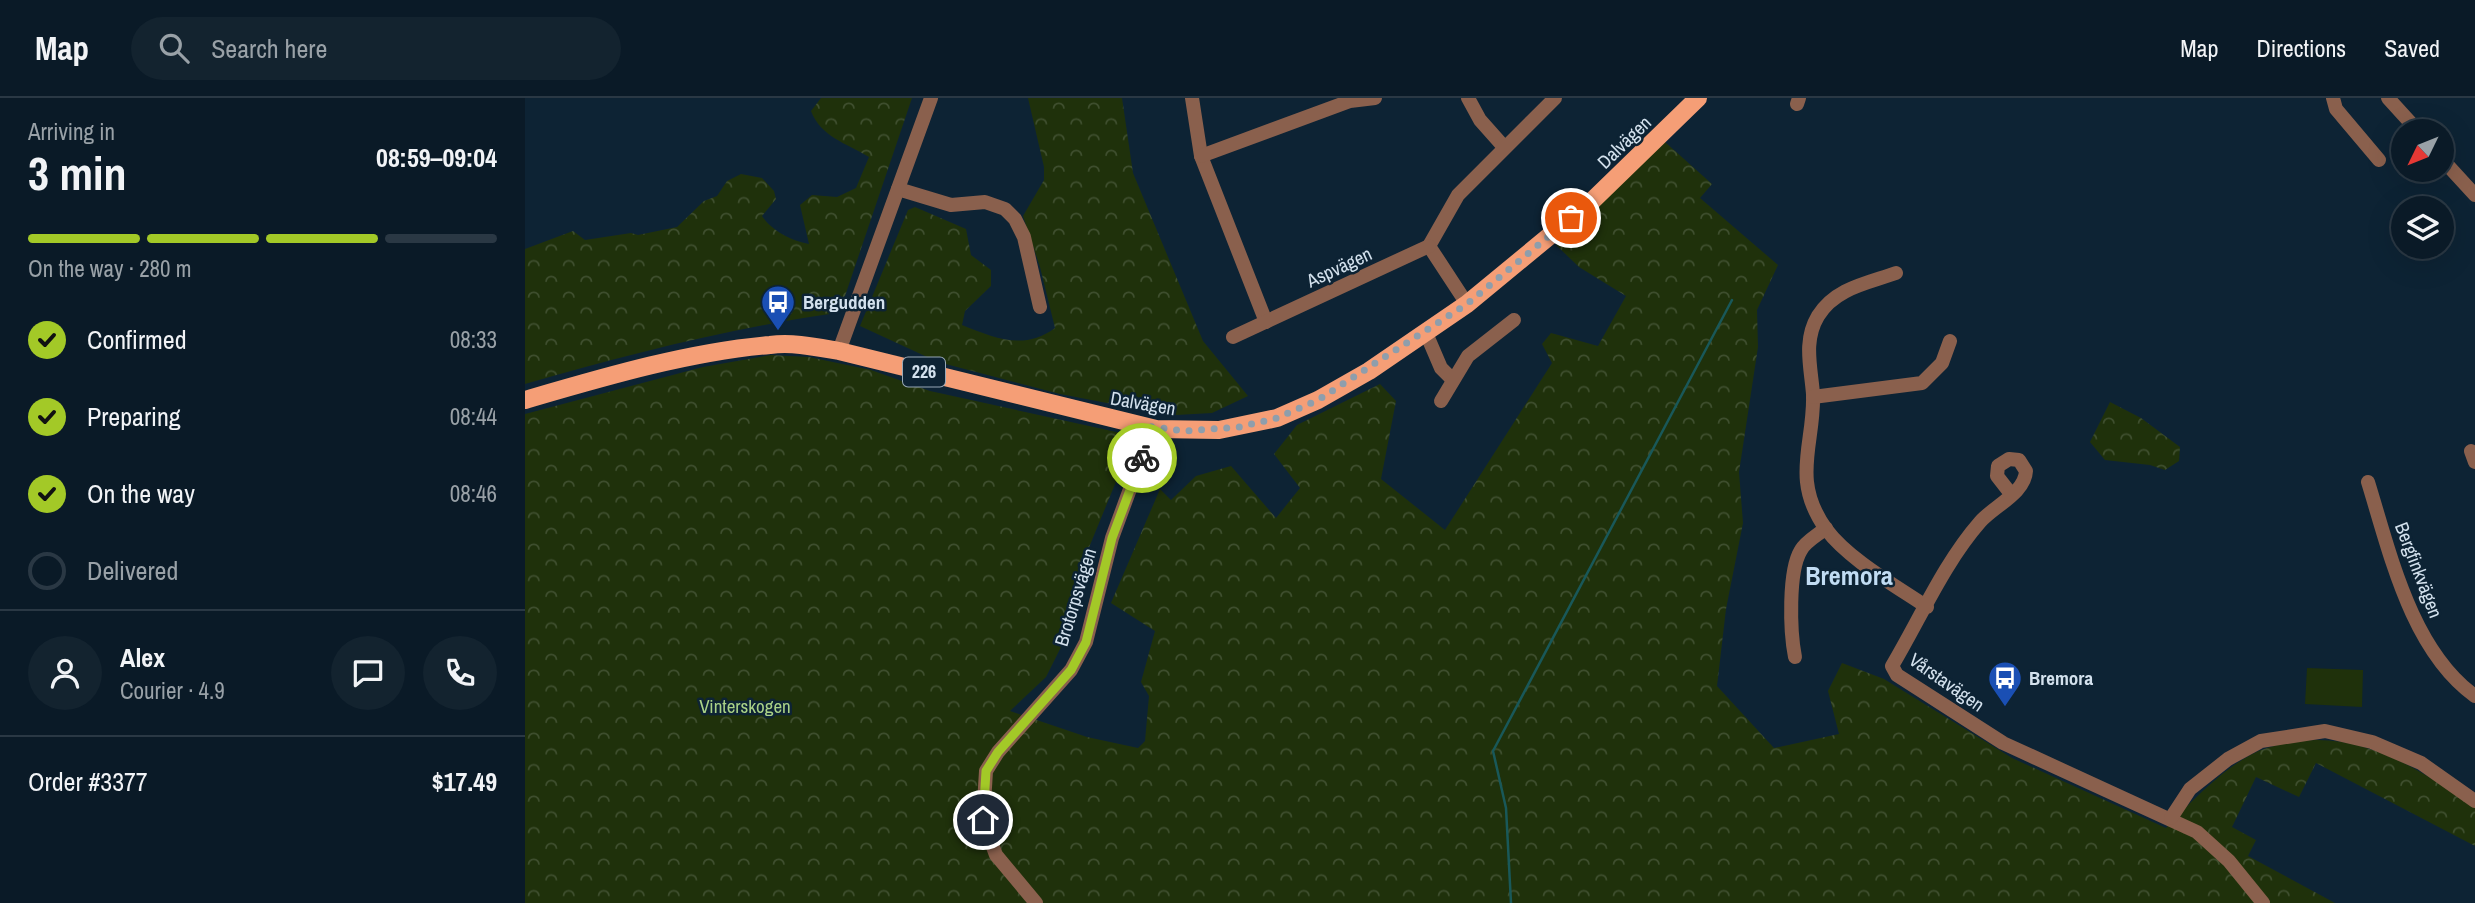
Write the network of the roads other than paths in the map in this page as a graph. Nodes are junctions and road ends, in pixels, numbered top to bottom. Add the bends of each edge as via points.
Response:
1 (931, 98) edge
2 (1192, 98) edge
3 (1468, 98) edge
4 (1555, 98) edge
5 (1697, 98) edge
6 (2333, 98) edge
7 (2388, 98) edge
8 (1375, 99) edge
9 (2407, 119) edge
10 (1504, 147) junction
11 (1201, 156) junction
12 (2379, 160) dead end
13 (2454, 172) edge
14 (898, 189) junction
15 (2475, 195) edge
16 (1429, 246) junction
17 (1896, 272) dead end
18 (1467, 304) junction
19 (1040, 307) dead end
20 (1514, 320) dead end
21 (1266, 322) junction
22 (1426, 333) junction
23 (1233, 337) dead end
24 (1950, 341) dead end
25 (839, 351) junction
26 (1453, 380) junction
27 (1813, 397) junction
28 (525, 400) edge
29 (1441, 401) dead end
30 (1146, 426) junction
31 (2368, 482) dead end
32 (2011, 494) dead end
33 (1826, 528) junction
34 (1927, 607) junction
35 (1795, 657) dead end
36 (2475, 696) edge
37 (2475, 801) edge
38 (2171, 818) junction
39 (1036, 903) edge
40 (2263, 903) edge

1 - 14 street
2 - 11 street
3 - 10 street
4 - 10 street
5 - 18 main road, Dalvägen / 226 via 1592,201
6 - 12 street via 2336,109
7 - 9 street
8 - 11 street via 1350,101
10 - 16 street via 1458,195
11 - 21 street
13 - 15 street
14 - 19 street via 951,205 985,202 1005,209 1024,237
14 - 25 street
16 - 18 street
16 - 21 street, Aspvägen
17 - 27 street via 1851,288 1832,299 1818,317 1808,344
18 - 22 main road, Dalvägen / 226
20 - 26 street via 1468,356
21 - 23 street, Aspvägen
22 - 26 street via 1441,368
22 - 30 main road, Dalvägen / 226 via 1318,400 1277,418 1219,430 1170,431
24 - 27 street via 1943,363 1922,383
25 - 28 main road, Dalvägen / 226 via 771,344
25 - 30 main road, Dalvägen / 226
26 - 29 street
27 - 33 street via 1805,471
30 - 39 street, Brotorpsvägen via 1144,451 1112,538 1086,642 1071,670 986,771 983,820 1003,866
31 - 36 street, Bergfinkvägen via 2415,622 2442,662
32 - 34 street, Vårstavägen via 1963,542
33 - 34 street via 1861,561
33 - 35 street via 1802,547 1795,562 1791,638
34 - 38 street, Vårstavägen via 1892,666 1897,675 2003,743
37 - 38 street via 2421,763 2372,742 2325,731 2261,741 2228,759 2190,789
38 - 40 street, Vårstavägen via 2216,848

